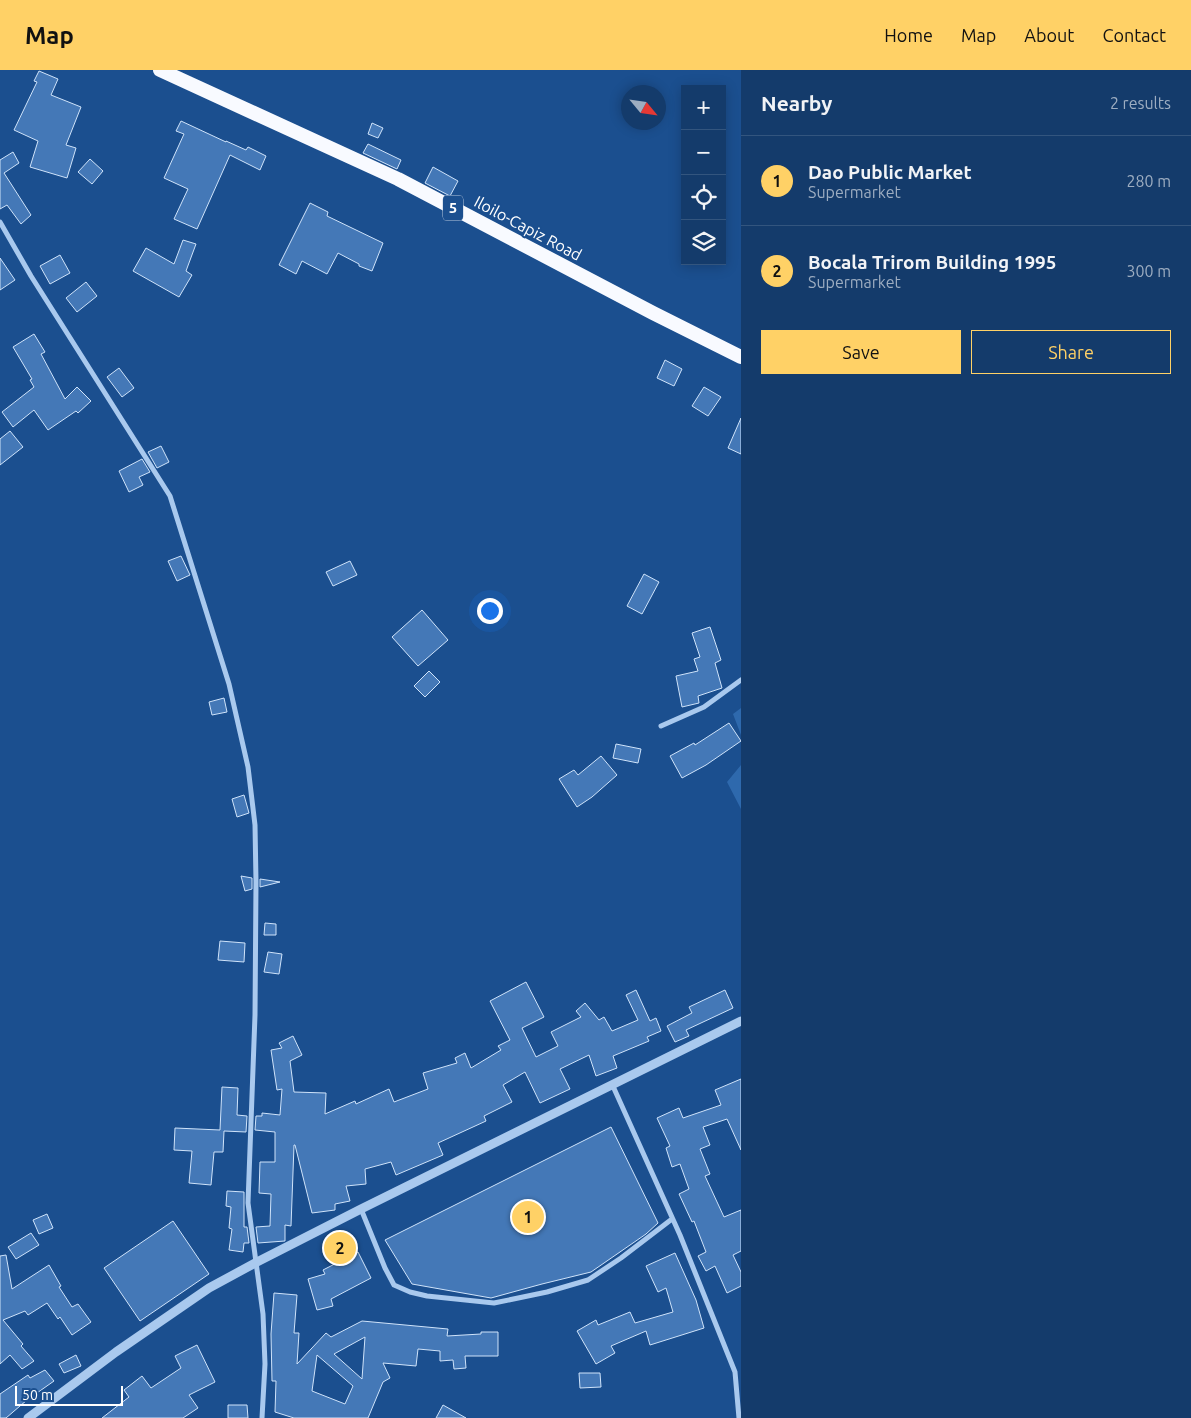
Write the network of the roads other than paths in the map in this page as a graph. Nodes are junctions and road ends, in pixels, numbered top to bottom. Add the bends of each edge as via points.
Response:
1 (160, 70) edge
2 (0, 222) edge
3 (741, 358) edge
4 (741, 680) edge
5 (661, 726) dead end
6 (741, 1021) edge
7 (611, 1084) junction
8 (361, 1209) junction
9 (672, 1218) junction
10 (257, 1262) junction
11 (28, 1418) edge
12 (262, 1418) edge
13 (739, 1418) edge

1 - 3 highway, Iloilo-Capiz Road / 5 via 398,179
2 - 10 street via 170,496 229,684 248,767 255,825 254,1016 248,1203
4 - 5 street via 704,707
6 - 7 street
7 - 8 street
7 - 9 street
8 - 9 street via 394,1285 427,1296 494,1304 588,1280
8 - 10 street
9 - 13 street via 735,1372
10 - 11 street via 209,1288
10 - 12 street via 265,1364

